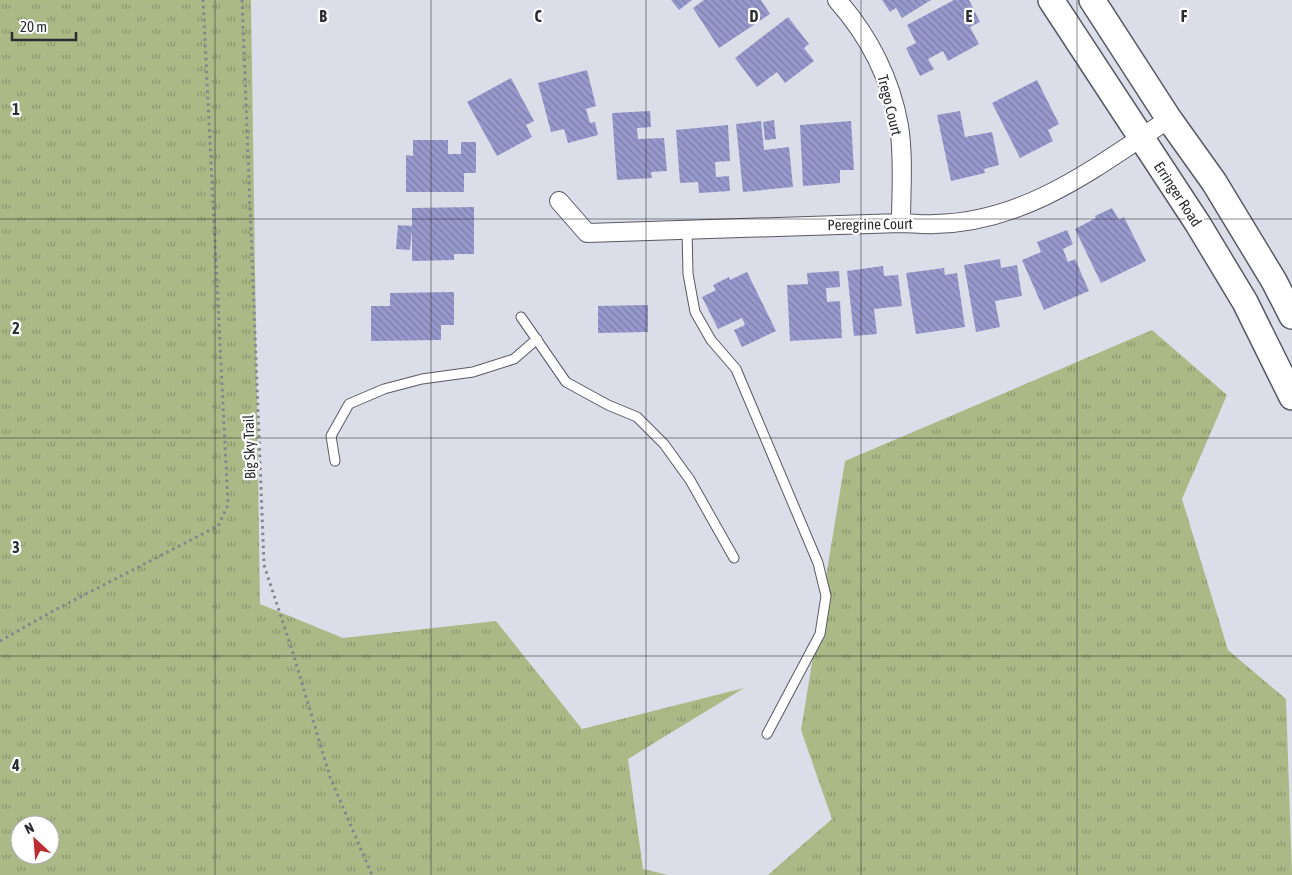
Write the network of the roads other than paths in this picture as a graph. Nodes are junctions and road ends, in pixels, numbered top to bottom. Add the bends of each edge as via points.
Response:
1 (838, 0) edge
2 (1051, 0) edge
3 (1092, 0) edge
4 (1169, 119) junction
5 (1141, 138) junction
6 (559, 201) dead end
7 (900, 222) junction
8 (687, 230) junction
9 (1292, 316) edge
10 (521, 317) dead end
11 (537, 339) junction
12 (1292, 397) edge
13 (335, 460) dead end
14 (734, 558) dead end
15 (767, 734) dead end

1 - 7 street, Trego Court via 868,41 888,83 899,127 902,173
2 - 5 main road, Erringer Road
3 - 4 main road
4 - 5 street, Peregrine Court
4 - 9 main road via 1214,182
5 - 7 street, Peregrine Court via 1066,187 1024,206 981,218 936,224
5 - 12 main road, Erringer Road via 1245,302
6 - 8 street, Peregrine Court via 587,233
7 - 8 street, Peregrine Court
8 - 15 lane via 688,274 695,312 711,340 736,369 818,563 826,596 820,634
10 - 11 lane
11 - 13 lane via 514,359 473,372 384,389 349,404 331,436
11 - 14 lane via 566,382 637,417 664,444 690,480

